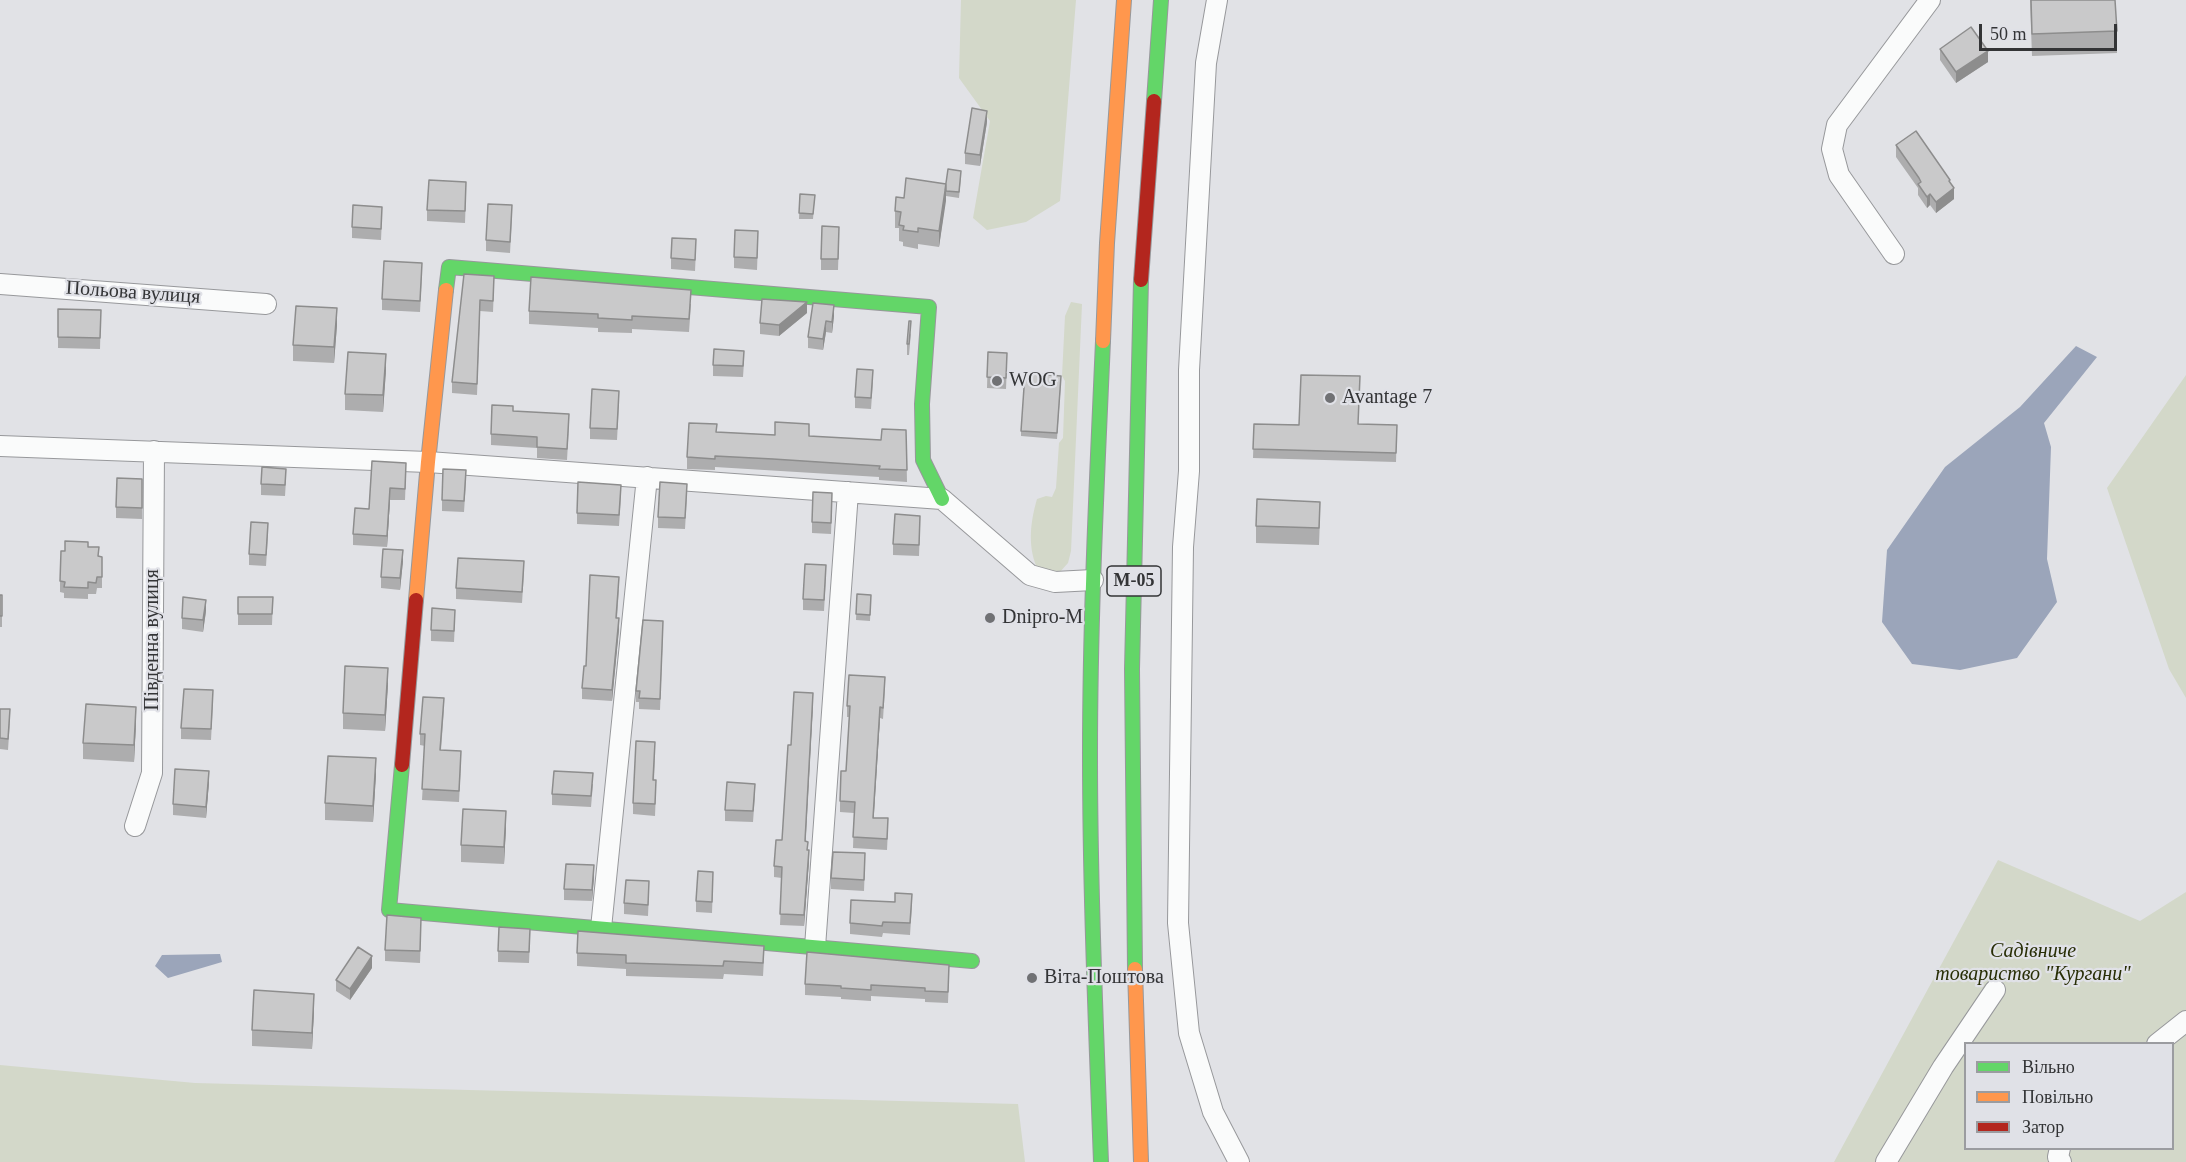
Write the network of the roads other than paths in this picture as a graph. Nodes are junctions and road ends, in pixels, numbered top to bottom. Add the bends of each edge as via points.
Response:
1 (1124, 0) edge
2 (1161, 0) edge
3 (1217, 0) edge
4 (1930, 0) edge
5 (1894, 254) dead end
6 (0, 284) edge
7 (266, 304) dead end
8 (0, 447) edge
9 (154, 451) junction
10 (428, 462) junction
11 (647, 477) junction
12 (848, 492) junction
13 (942, 499) junction
14 (1093, 580) junction
15 (135, 826) dead end
16 (601, 928) junction
17 (815, 947) junction
18 (972, 961) dead end
19 (1995, 990) dead end
20 (2186, 1021) edge
21 (2160, 1042) edge
22 (1101, 1162) edge
23 (1141, 1162) edge
24 (1239, 1162) edge
25 (1886, 1162) edge

1 - 14 main road, М-05 via 1107,243
2 - 23 main road, М-05 via 1141,287 1132,669 1133,904
3 - 24 street via 1206,63 1189,370 1178,923 1189,1034 1213,1112
4 - 5 street via 1837,124 1832,149 1839,175
6 - 7 street, Польова вулиця
8 - 9 street
9 - 10 street
9 - 15 street, Південна вулиця via 152,773
10 - 11 street
10 - 13 main road via 449,267 929,307 922,404 923,460
10 - 16 main road via 389,910
11 - 12 street
11 - 16 street
12 - 13 street
12 - 17 street
13 - 14 street via 1030,575 1055,582
14 - 22 main road, М-05 via 1092,914
16 - 17 main road
17 - 18 main road
19 - 25 street
20 - 21 street

